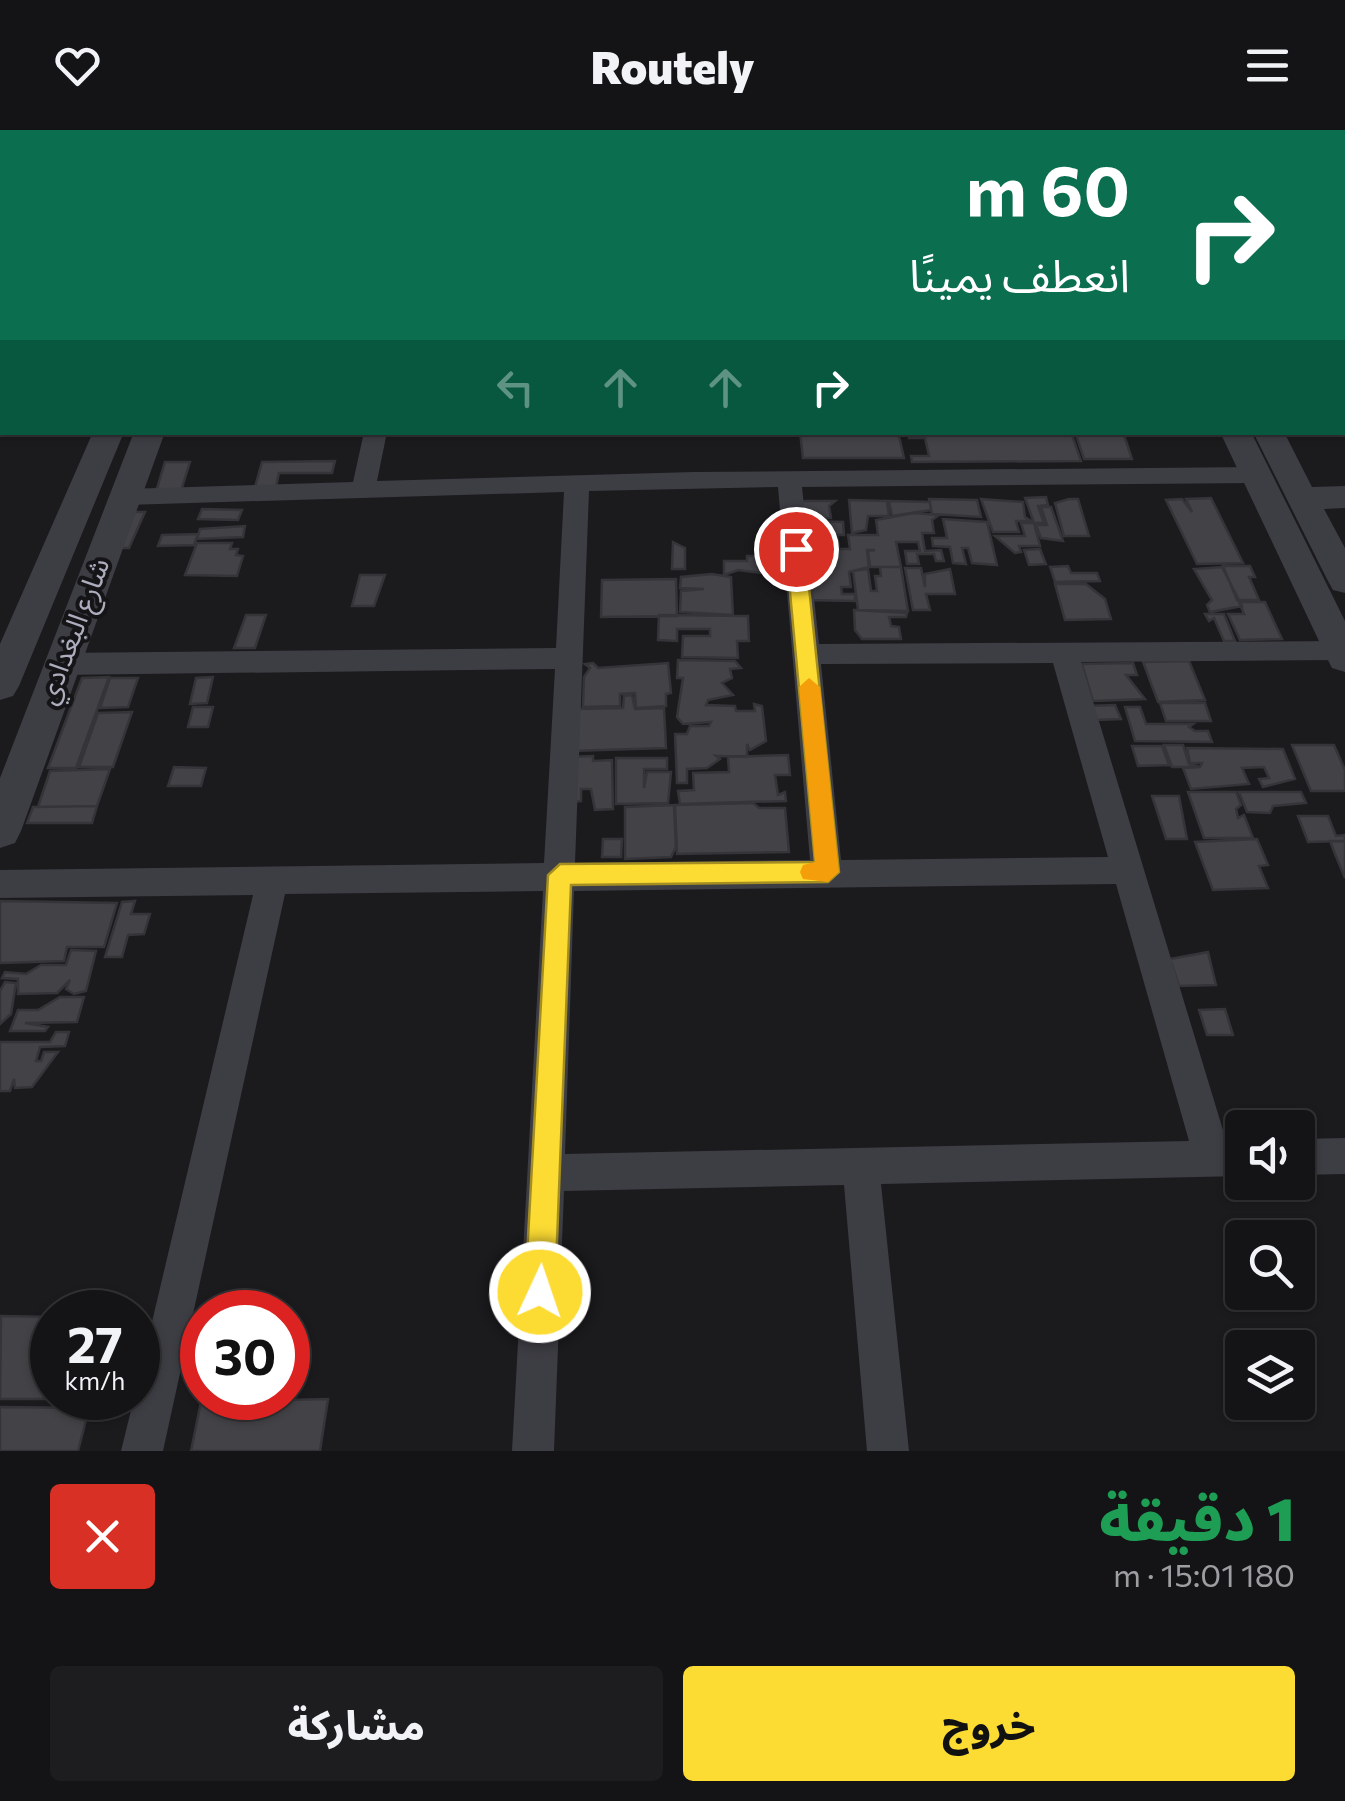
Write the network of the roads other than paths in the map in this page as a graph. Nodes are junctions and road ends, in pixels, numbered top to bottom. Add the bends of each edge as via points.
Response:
1 (108, 435) edge
2 (149, 435) edge
3 (375, 435) edge
4 (1236, 435) edge
5 (1270, 435) edge
6 (1255, 474) junction
7 (789, 479) junction
8 (578, 484) junction
9 (364, 490) junction
10 (1345, 497) edge
11 (125, 498) junction
12 (1302, 498) junction
13 (1333, 533) edge
14 (1345, 581) edge
15 (1064, 652) junction
16 (806, 654) junction
17 (1343, 654) edge
18 (570, 658) junction
19 (59, 664) junction
20 (0, 686) edge
21 (0, 830) edge
22 (1126, 870) junction
23 (828, 872) junction
24 (560, 875) junction
25 (273, 879) junction
26 (0, 884) edge
27 (1225, 1150) edge
28 (1345, 1156) edge
29 (1315, 1157) edge
30 (1225, 1159) edge
31 (861, 1166) junction
32 (546, 1172) junction
33 (142, 1451) edge
34 (533, 1451) edge
35 (888, 1451) edge

1 - 20 street, شارع البغدادي
2 - 11 street, شارع البغدادي
3 - 9 street
4 - 6 street
5 - 12 street
6 - 7 street
6 - 17 street
7 - 8 street
7 - 16 street
8 - 9 street
8 - 18 street
9 - 11 street
10 - 12 street
11 - 19 street, شارع البغدادي
12 - 13 street
13 - 14 street
15 - 16 street
15 - 17 street
15 - 22 street
16 - 23 street
18 - 19 street
18 - 24 street
19 - 21 street, شارع البغدادي
22 - 23 street
22 - 27 street
23 - 24 street
24 - 25 street
24 - 32 street
25 - 26 street
25 - 33 street
28 - 29 street
30 - 31 street
31 - 32 street
31 - 35 street
32 - 34 street

